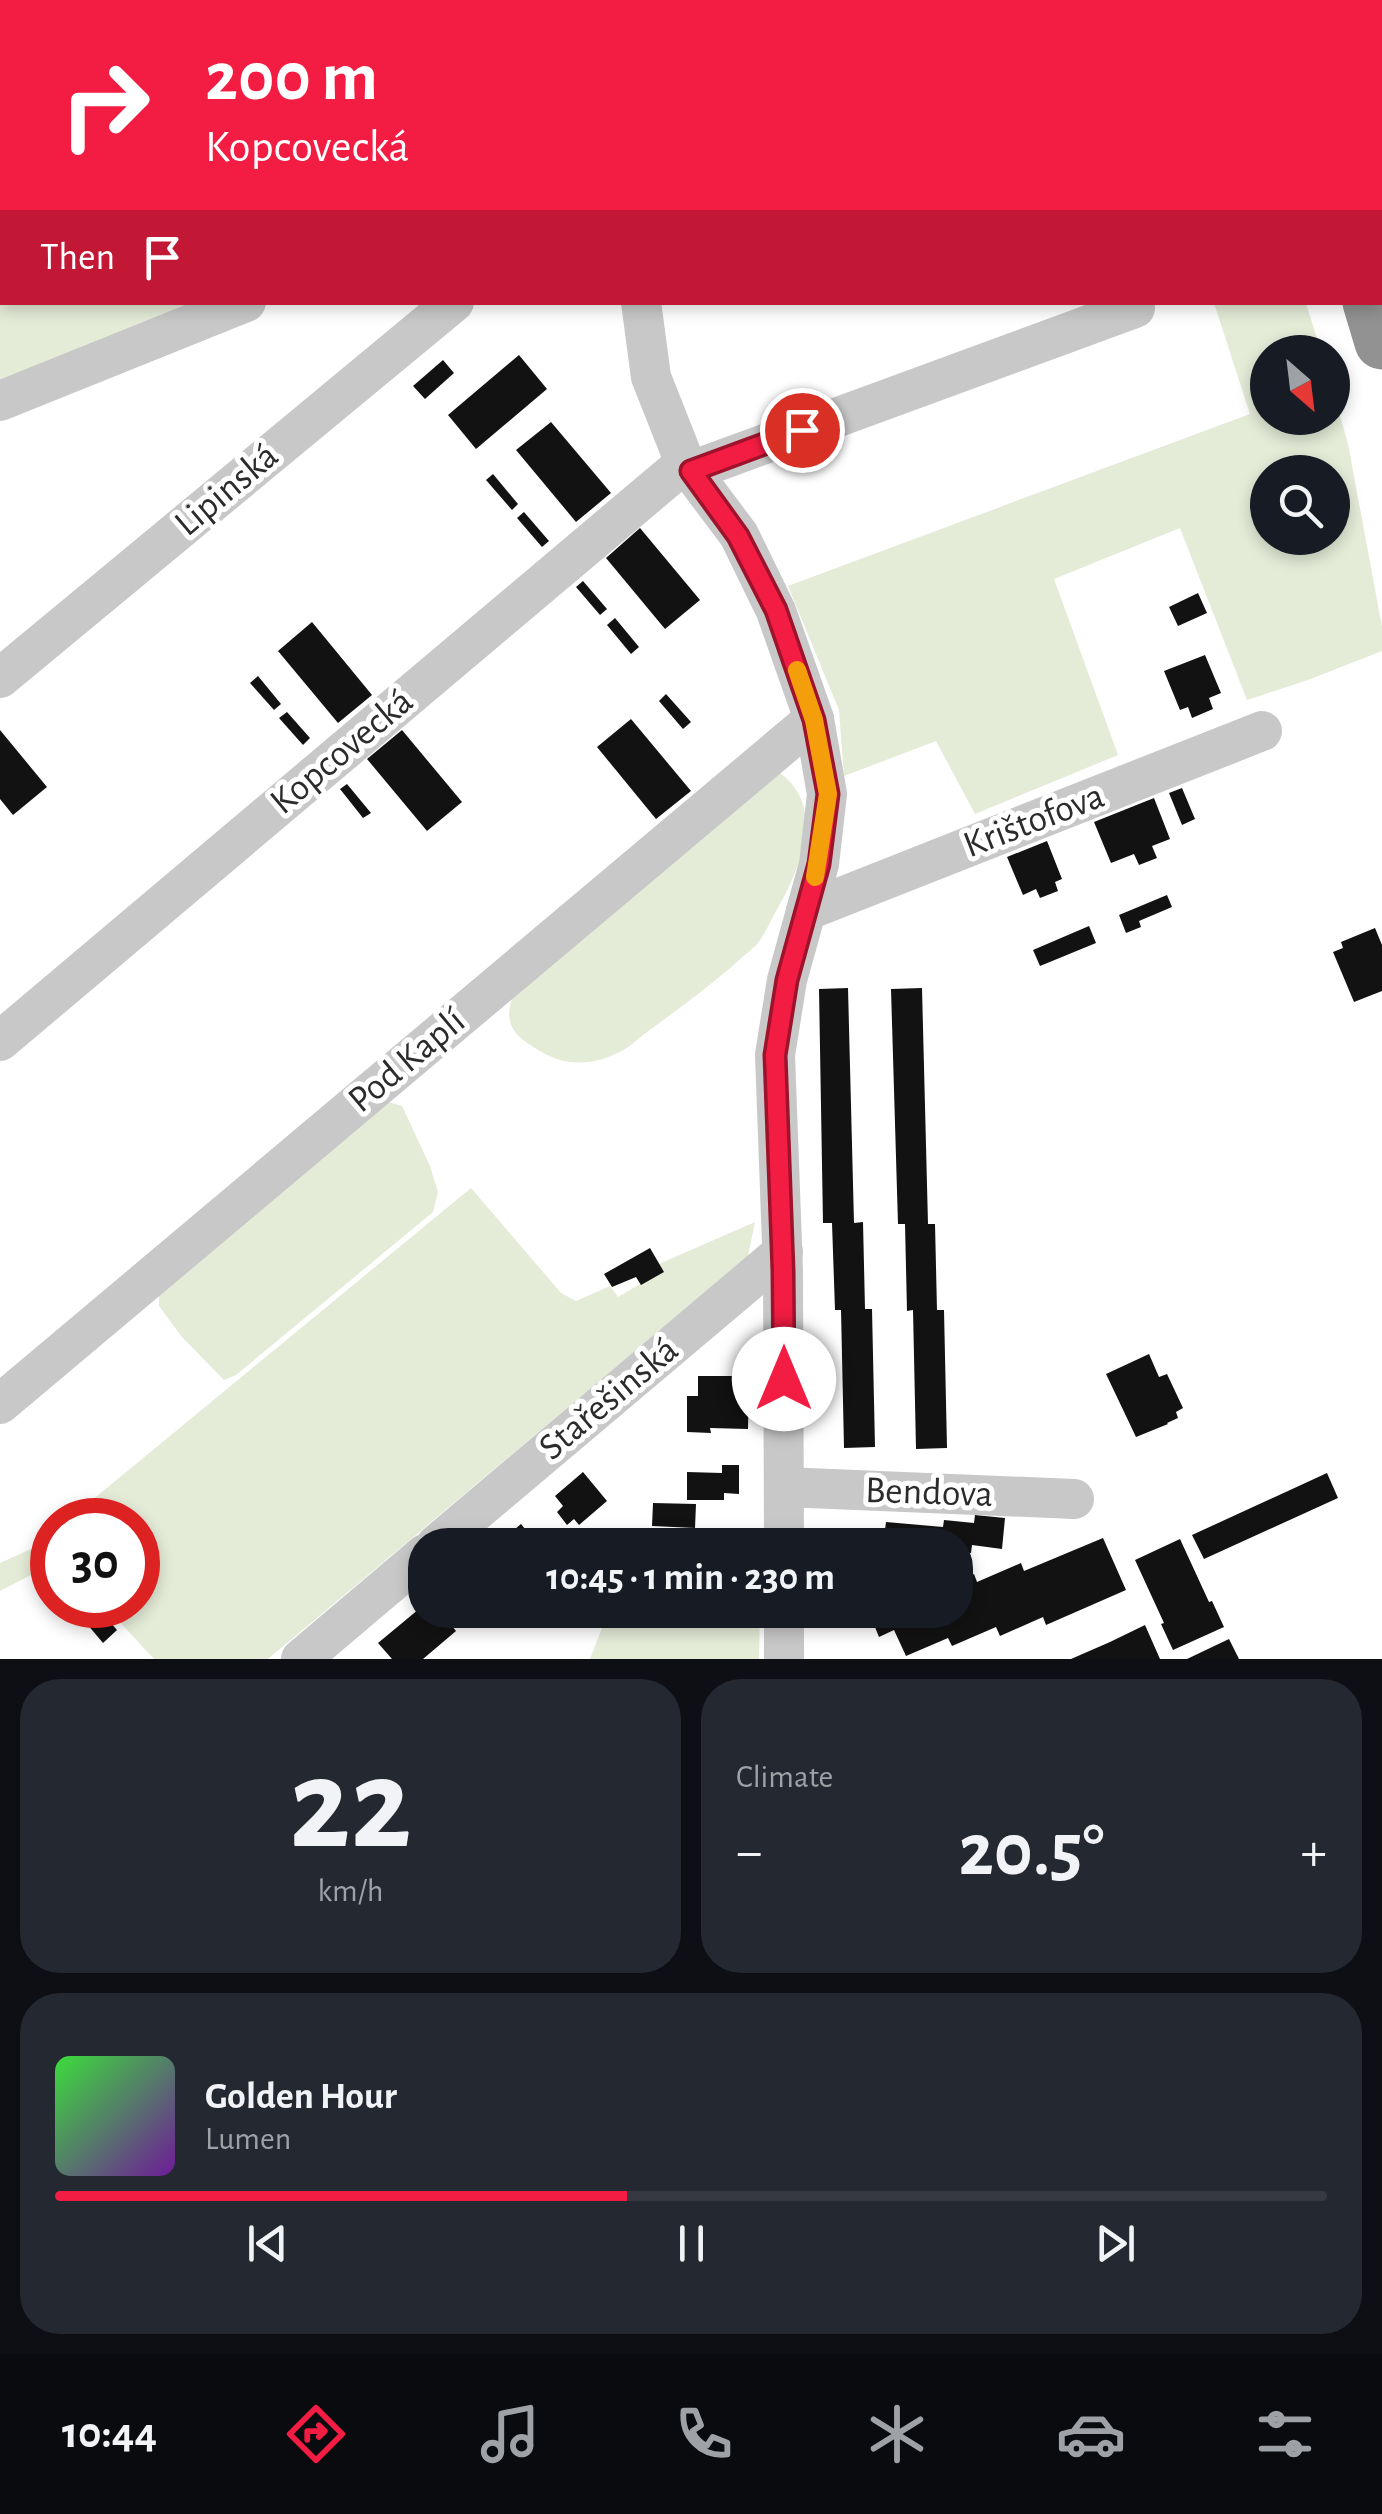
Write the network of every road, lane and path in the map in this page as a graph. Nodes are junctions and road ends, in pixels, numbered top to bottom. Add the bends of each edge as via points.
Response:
1 (239, 305) edge
2 (450, 305) edge
3 (641, 305) edge
4 (1371, 305) edge
5 (1135, 308) dead end
6 (1382, 342) edge
7 (0, 401) edge
8 (688, 467) junction
9 (0, 678) edge
10 (814, 720) junction
11 (1262, 732) dead end
12 (806, 911) junction
13 (0, 1041) edge
14 (783, 1252) junction
15 (0, 1404) edge
16 (784, 1486) junction
17 (1074, 1499) dead end
18 (456, 1528) edge
19 (784, 1528) edge
20 (408, 1568) edge
21 (784, 1628) edge
22 (301, 1659) edge
23 (784, 1659) edge

1 - 7 street
2 - 9 street, Lipinská
3 - 8 street via 651,376
4 - 6 highway
5 - 8 street, Kopcovecká
8 - 10 street via 738,536 768,596
8 - 13 street, Kopcovecká
10 - 12 street via 828,794
10 - 15 street, Pod Kaplí
11 - 12 street, Krištofova
12 - 14 street via 775,1055
14 - 16 street
14 - 18 street, Stařešinská
16 - 17 street, Bendova
16 - 19 street
20 - 22 street
21 - 23 street

